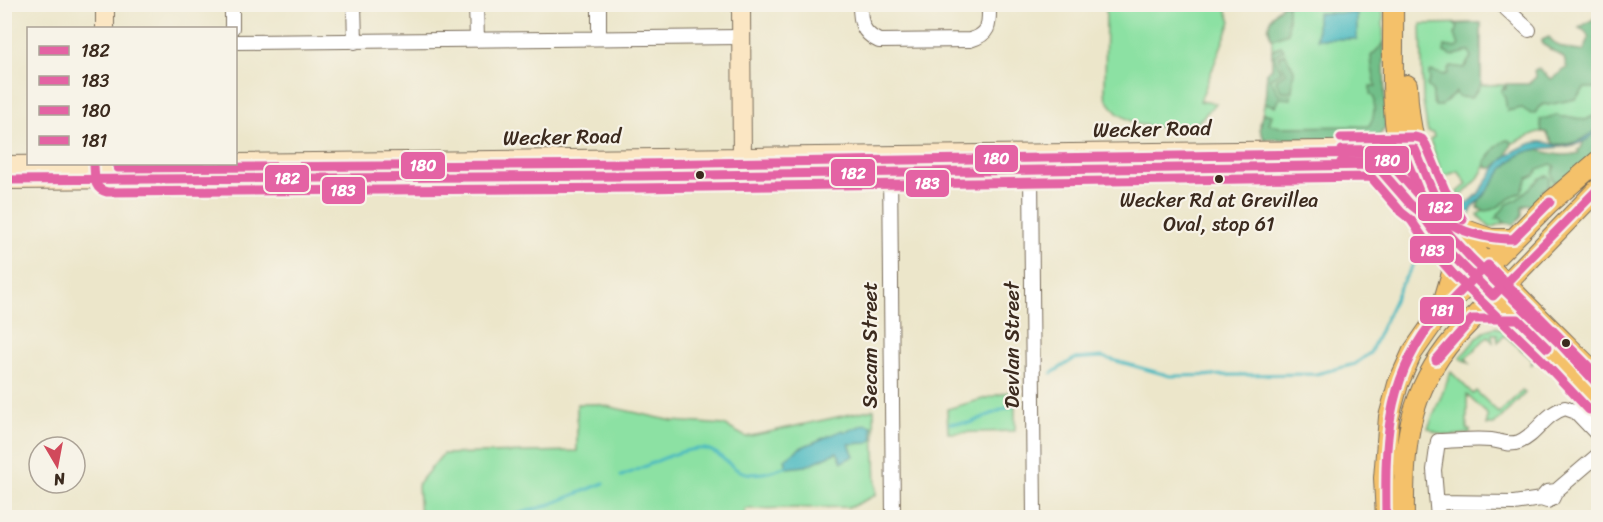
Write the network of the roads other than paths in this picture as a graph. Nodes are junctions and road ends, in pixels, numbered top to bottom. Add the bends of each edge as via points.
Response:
1 (105, 4) edge
2 (232, 4) edge
3 (354, 4) edge
4 (476, 4) edge
5 (599, 4) edge
6 (741, 4) edge
7 (860, 4) edge
8 (989, 4) edge
9 (1394, 4) edge
10 (1406, 4) edge
11 (1501, 4) edge
12 (105, 27) edge
13 (232, 27) edge
14 (1529, 30) dead end
15 (599, 37) junction
16 (742, 37) junction
17 (477, 40) junction
18 (237, 42) edge
19 (355, 42) junction
20 (1408, 155) junction
21 (1599, 161) edge
22 (237, 163) edge
23 (4, 165) edge
24 (890, 165) junction
25 (1376, 165) junction
26 (742, 166) junction
27 (107, 169) edge
28 (355, 170) junction
29 (1031, 171) junction
30 (4, 180) edge
31 (1599, 189) edge
32 (1420, 212) junction
33 (1452, 225) junction
34 (1514, 239) junction
35 (1449, 252) junction
36 (1529, 260) junction
37 (1481, 272) junction
38 (1499, 290) junction
39 (1522, 312) junction
40 (1440, 313) junction
41 (1472, 319) junction
42 (1599, 376) edge
43 (1599, 402) edge
44 (1599, 435) edge
45 (1599, 455) edge
46 (1437, 502) junction
47 (893, 518) edge
48 (1034, 518) edge
49 (1386, 518) edge
50 (1404, 518) edge
51 (1438, 518) edge

1 - 12 street
2 - 13 street
3 - 19 street
4 - 17 street
5 - 15 street
6 - 16 street
7 - 8 street via 862,26 868,36 879,41 981,37 987,31
9 - 20 main road via 1395,117
10 - 20 main road
11 - 14 street
15 - 16 street
15 - 17 street
16 - 26 street
17 - 19 street
18 - 19 street
20 - 24 street, Wecker Road
20 - 25 street, Wecker Road
20 - 32 main road via 1408,186
20 - 33 main road
21 - 34 main road
22 - 28 street, Wecker Road
23 - 27 street, Wecker Road
24 - 26 street, Wecker Road
24 - 29 street, Wecker Road
24 - 47 street, Secam Street
25 - 29 street, Wecker Road
25 - 32 main road
26 - 28 street, Wecker Road
27 - 28 street, Wecker Road
27 - 30 street, Wecker Road
29 - 48 street, Devlan Street
31 - 36 main road
32 - 35 main road
33 - 34 main road via 1491,239
33 - 37 main road
34 - 37 main road
35 - 37 main road
35 - 40 main road via 1452,273
36 - 38 main road
36 - 39 main road
37 - 38 main road
37 - 40 main road
38 - 39 main road
38 - 41 main road
39 - 41 main road
39 - 42 main road
39 - 43 main road
40 - 49 main road via 1412,353 1393,400 1385,451
41 - 50 main road via 1437,360 1413,408 1405,450
44 - 46 street via 1576,412 1564,408 1513,444 1492,440 1438,441 1434,470
45 - 46 street via 1546,501
46 - 51 street

